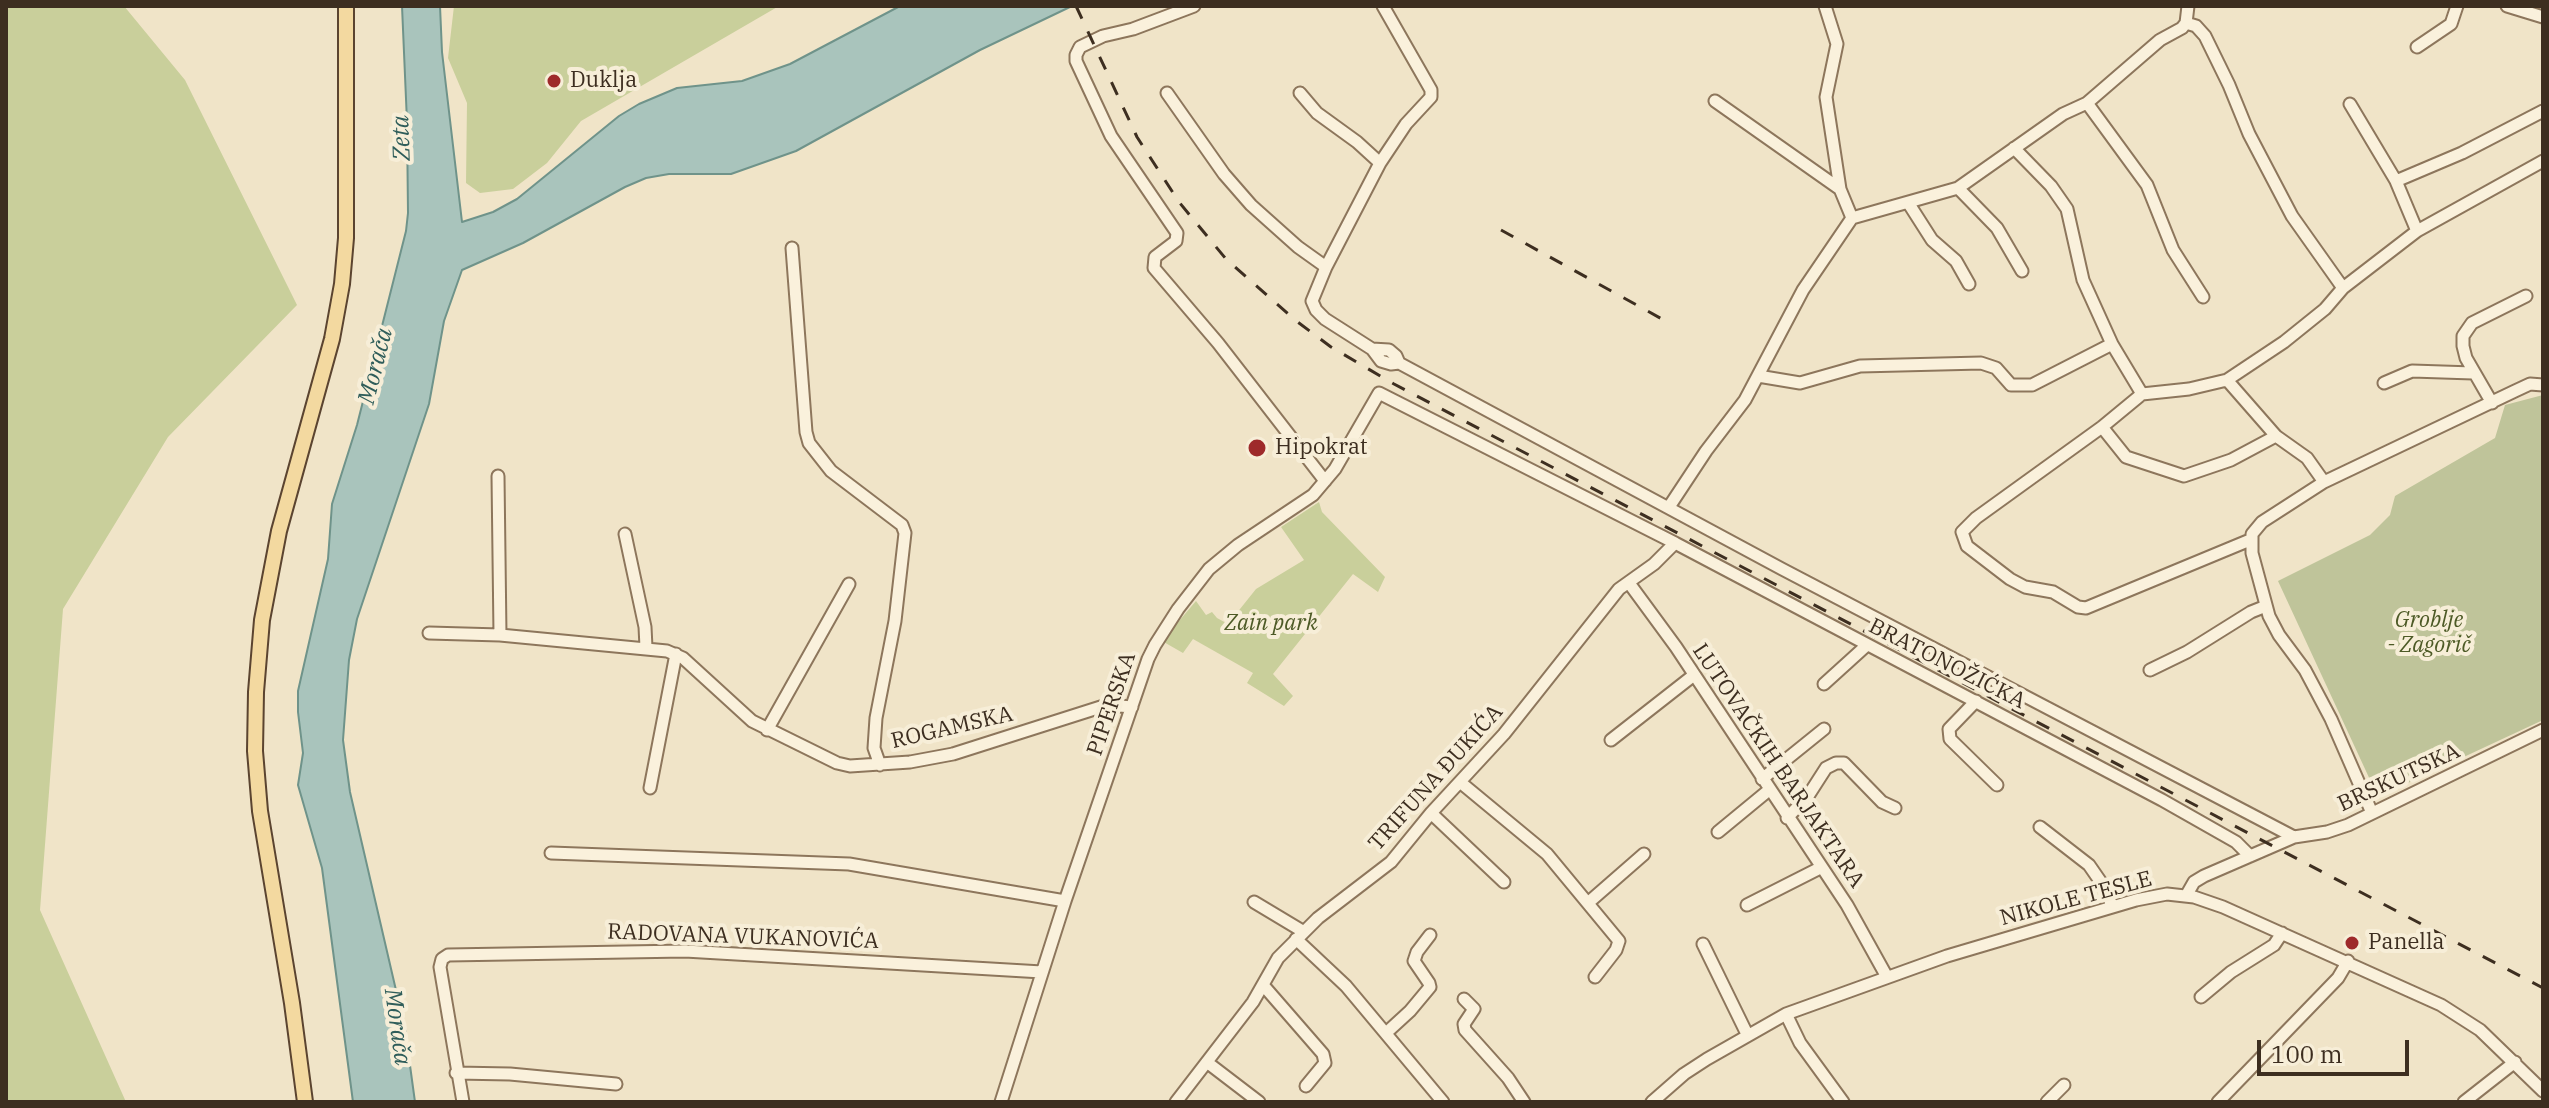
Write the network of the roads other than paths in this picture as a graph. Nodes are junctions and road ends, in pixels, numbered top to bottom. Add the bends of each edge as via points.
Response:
1 (346, 6) edge
2 (1194, 6) edge
3 (1383, 6) edge
4 (1825, 6) edge
5 (2188, 6) edge
6 (2457, 6) edge
7 (2507, 6) edge
8 (2520, 8) edge
9 (2543, 17) edge
10 (2186, 23) junction
11 (2417, 47) dead end
12 (1167, 93) dead end
13 (1300, 93) dead end
14 (1715, 101) dead end
15 (2087, 103) junction
16 (2350, 104) dead end
17 (2543, 111) edge
18 (2014, 148) junction
19 (2543, 161) edge
20 (1380, 163) junction
21 (2396, 181) junction
22 (1958, 188) junction
23 (1840, 189) junction
24 (1909, 204) junction
25 (1852, 218) junction
26 (2417, 231) junction
27 (792, 248) dead end
28 (1326, 267) junction
29 (2022, 271) dead end
30 (1969, 284) dead end
31 (2343, 288) junction
32 (2526, 296) dead end
33 (2203, 297) dead end
34 (2112, 344) junction
35 (2473, 373) junction
36 (1758, 376) junction
37 (2227, 380) junction
38 (2541, 381) edge
39 (2384, 383) dead end
40 (2142, 394) junction
41 (2492, 403) junction
42 (2102, 427) junction
43 (2276, 436) junction
44 (498, 476) dead end
45 (1325, 481) junction
46 (2324, 482) junction
47 (1669, 507) junction
48 (625, 534) dead end
49 (2250, 540) junction
50 (1675, 543) junction
51 (1629, 583) junction
52 (849, 584) dead end
53 (2266, 606) junction
54 (429, 633) dead end
55 (500, 635) junction
56 (1867, 645) junction
57 (646, 647) junction
58 (676, 654) junction
59 (2150, 670) dead end
60 (1694, 675) junction
61 (1824, 684) dead end
62 (1976, 701) junction
63 (1132, 707) junction
64 (1824, 729) dead end
65 (767, 730) junction
66 (2543, 730) edge
67 (1611, 740) dead end
68 (880, 765) junction
69 (1762, 779) junction
70 (1460, 782) junction
71 (1997, 785) dead end
72 (650, 788) dead end
73 (1769, 790) junction
74 (1895, 808) dead end
75 (1431, 813) junction
76 (2372, 813) junction
77 (1787, 818) junction
78 (2040, 827) dead end
79 (1718, 832) dead end
80 (2294, 837) junction
81 (551, 853) dead end
82 (1644, 854) dead end
83 (2250, 856) junction
84 (1820, 868) junction
85 (1504, 882) dead end
86 (2186, 896) junction
87 (1065, 901) junction
88 (1254, 902) dead end
89 (1589, 902) junction
90 (1747, 905) dead end
91 (2112, 907) junction
92 (2282, 933) junction
93 (1300, 935) junction
94 (1430, 935) dead end
95 (1703, 944) dead end
96 (2348, 961) junction
97 (1042, 972) junction
98 (1595, 977) dead end
99 (1887, 977) junction
100 (1263, 985) junction
101 (2201, 997) dead end
102 (1464, 999) dead end
103 (1786, 1014) junction
104 (1386, 1033) junction
105 (1747, 1034) junction
106 (2515, 1062) junction
107 (1208, 1063) junction
108 (456, 1073) junction
109 (616, 1084) dead end
110 (2064, 1085) dead end
111 (1306, 1086) dead end
112 (2542, 1087) edge
113 (305, 1102) edge
114 (463, 1102) edge
115 (1001, 1102) edge
116 (1176, 1102) edge
117 (1259, 1102) edge
118 (1443, 1102) edge
119 (1524, 1102) edge
120 (1652, 1102) edge
121 (1843, 1102) edge
122 (2047, 1102) edge
123 (2218, 1102) edge
124 (2464, 1102) edge

1 - 113 main road via 342,284 335,328 279,531 262,620 255,701 261,819
2 - 45 street via 1103,36 1080,47 1076,61 1111,136 1177,233 1176,241 1155,257 1154,268
3 - 20 street via 1432,93
4 - 23 street via 1837,44 1826,97
5 - 10 street
6 - 11 street via 2451,24
7 - 8 street
8 - 9 street
10 - 15 street
10 - 31 street via 2205,36 2292,216
12 - 28 street via 1251,205
13 - 20 street
14 - 23 street
15 - 18 street
15 - 33 street via 2147,185 2173,250
16 - 21 street
17 - 21 street
18 - 22 street
18 - 34 street via 2067,209 2083,280
19 - 26 street
20 - 28 street
21 - 26 street
22 - 24 street
22 - 29 street via 1997,228
23 - 25 street
24 - 25 street
24 - 30 street
25 - 36 street via 1803,290
26 - 31 street
27 - 68 street via 809,443 831,471 902,525 905,533 876,718 874,748
28 - 47 street via 1312,296 1325,319
31 - 37 street via 2284,342
32 - 35 street via 2467,329 2463,346
34 - 36 street via 2032,385 2011,385 1996,368 1981,363 1860,366 1800,383
34 - 40 street
35 - 39 street via 2412,371
35 - 41 street
36 - 47 street
37 - 40 street
37 - 43 street
38 - 41 street
40 - 42 street
41 - 46 street
42 - 43 street via 2126,457 2179,476 2231,460
42 - 49 street via 1964,529 1967,546 2018,583 2086,608
43 - 46 street via 2307,458
44 - 55 street
45 - 50 street, PIPERSKA via 1380,390
45 - 63 street, PIPERSKA via 1209,569 1155,645
46 - 49 street via 2258,525
47 - 80 street
48 - 57 street
49 - 53 street
50 - 51 street
50 - 56 street, BRATONOŽIĆKA
51 - 60 street, LUTOVAČKIH BARJAKTARA
51 - 70 street, TRIFUNA ĐUKIĆA
52 - 65 street
53 - 59 street
53 - 76 street via 2331,719
54 - 55 street, ROGAMSKA
55 - 57 street, ROGAMSKA
56 - 61 street
56 - 62 street, BRATONOŽIĆKA
57 - 58 street, ROGAMSKA
58 - 65 street, ROGAMSKA
58 - 72 street
60 - 67 street
60 - 69 street, LUTOVAČKIH BARJAKTARA
62 - 71 street via 1949,729 1950,739
62 - 83 street, BRATONOŽIĆKA via 2236,842
63 - 68 street, ROGAMSKA via 1107,705 953,754
63 - 87 street, PIPERSKA
64 - 69 street
65 - 68 street, ROGAMSKA via 844,765
66 - 76 street, BRSKUTSKA
69 - 73 street, LUTOVAČKIH BARJAKTARA
70 - 75 street, TRIFUNA ĐUKIĆA
70 - 89 street via 1547,854
73 - 77 street, LUTOVAČKIH BARJAKTARA
73 - 79 street
74 - 77 street via 1882,802 1844,763 1836,763 1826,768
75 - 85 street
75 - 93 street, TRIFUNA ĐUKIĆA via 1391,862
76 - 80 street, BRSKUTSKA via 2337,830
77 - 84 street, LUTOVAČKIH BARJAKTARA
78 - 91 street via 2089,865
80 - 83 street, BRSKUTSKA
81 - 87 street via 849,864
82 - 89 street
83 - 86 street, BRSKUTSKA via 2198,879
84 - 90 street
84 - 99 street, LUTOVAČKIH BARJAKTARA
86 - 91 street, NIKOLE TESLE via 2150,897
86 - 92 street, NIKOLE TESLE
87 - 97 street, PIPERSKA
88 - 93 street
89 - 98 street via 1619,941
91 - 99 street, NIKOLE TESLE
92 - 96 street, NIKOLE TESLE
92 - 101 street via 2274,945
93 - 100 street, TRIFUNA ĐUKIĆA via 1278,958
93 - 104 street
94 - 104 street via 1414,959 1430,987
95 - 105 street
96 - 106 street, NIKOLE TESLE via 2454,1012
96 - 123 street via 2338,978
97 - 108 street, RADOVANA VUKANOVIĆA via 685,951 454,954 443,957 440,967
97 - 115 street, PIPERSKA
99 - 103 street, NIKOLE TESLE
100 - 107 street, TRIFUNA ĐUKIĆA
100 - 111 street via 1325,1060
102 - 119 street via 1474,1009 1465,1030
103 - 105 street, NIKOLE TESLE
103 - 121 street via 1800,1043
104 - 118 street
105 - 120 street, NIKOLE TESLE via 1684,1074
106 - 112 street, NIKOLE TESLE
106 - 124 street
107 - 116 street, TRIFUNA ĐUKIĆA
107 - 117 street
108 - 109 street
108 - 114 street
110 - 122 street

